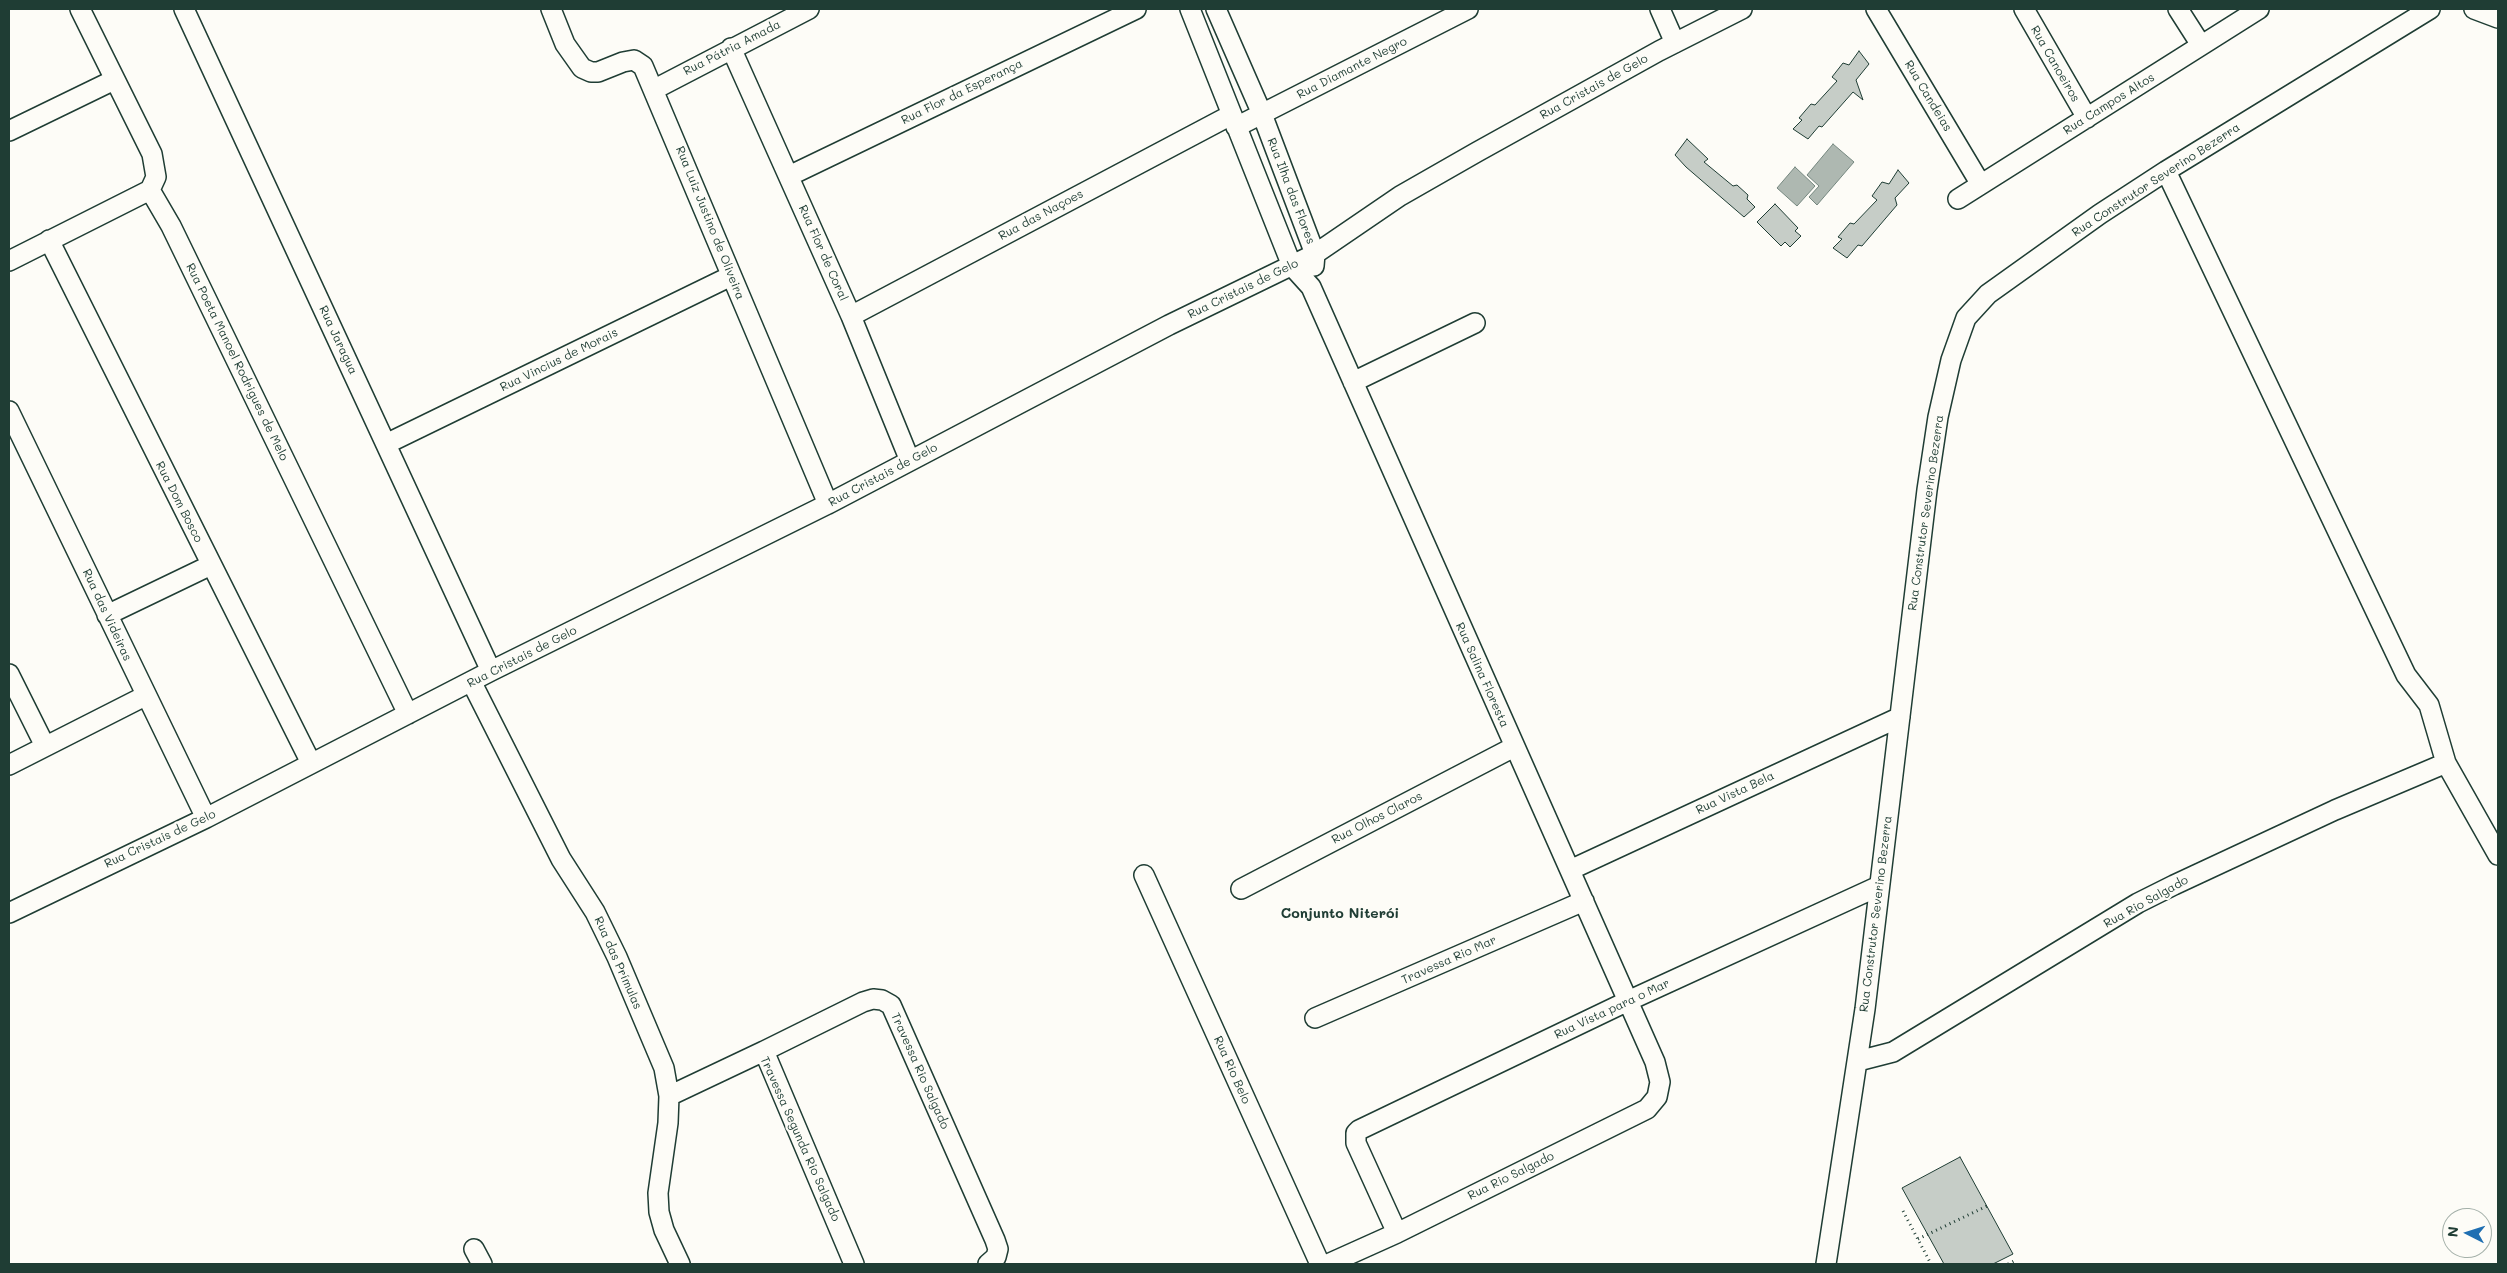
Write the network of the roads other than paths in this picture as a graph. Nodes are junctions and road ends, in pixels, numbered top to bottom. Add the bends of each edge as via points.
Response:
1 (80, 9) edge
2 (184, 9) edge
3 (551, 9) edge
4 (809, 9) edge
5 (1136, 9) edge
6 (1190, 9) edge
7 (1216, 9) edge
8 (1468, 9) edge
9 (1660, 9) edge
10 (1742, 9) edge
11 (1876, 9) edge
12 (2024, 9) edge
13 (2178, 9) edge
14 (2259, 9) edge
15 (2430, 9) edge
16 (2474, 9) edge
17 (2498, 18) edge
18 (1675, 43) junction
19 (2201, 45) junction
20 (731, 48) junction
21 (114, 80) junction
22 (654, 88) junction
23 (1262, 114) junction
24 (2087, 118) junction
25 (1234, 121) junction
26 (9, 131) edge
27 (2166, 172) junction
28 (789, 176) junction
29 (1980, 183) junction
30 (150, 190) junction
31 (1958, 199) dead end
32 (49, 240) junction
33 (1315, 254) junction
34 (9, 261) edge
35 (1292, 266) junction
36 (732, 276) junction
37 (1311, 287) junction
38 (851, 316) junction
39 (1475, 323) dead end
40 (1353, 382) junction
41 (9, 411) edge
42 (386, 444) junction
43 (910, 461) junction
44 (828, 504) junction
45 (211, 565) junction
46 (107, 615) junction
47 (491, 671) junction
48 (9, 674) edge
49 (472, 683) junction
50 (145, 696) junction
51 (408, 714) junction
52 (1900, 716) junction
53 (45, 746) junction
54 (1514, 747) junction
55 (311, 763) junction
56 (2446, 763) junction
57 (9, 765) edge
58 (206, 818) junction
59 (2498, 855) edge
60 (1570, 870) junction
61 (1144, 875) dead end
62 (1879, 886) junction
63 (1241, 889) dead end
64 (1584, 901) junction
65 (9, 912) edge
66 (1628, 1000) junction
67 (1315, 1018) dead end
68 (764, 1051) junction
69 (1858, 1061) junction
70 (1655, 1062) joint
71 (669, 1096) junction
72 (1397, 1233) junction
73 (680, 1264) edge
74 (854, 1264) edge
75 (988, 1264) edge
76 (1320, 1264) edge
77 (1328, 1264) edge
78 (1826, 1264) edge

1 - 21 street
2 - 42 street, Rua Jaragua
3 - 22 street, Rua Luiz Justino de Oliveira via 565,44 582,68 598,72 634,60 643,66
4 - 20 street, Rua Pátria Amada
5 - 28 street, Rua Flor da Esperança
6 - 25 street
7 - 23 street, Rua Ilha das Flores
8 - 23 street, Rua Diamante Negro
9 - 18 street
10 - 18 street, Rua Cristais de Gelo
11 - 29 street, Rua Candeias
12 - 24 street, Rua Canoeiros
13 - 19 street
14 - 19 street, Rua Campos Altos
15 - 27 street, Rua Construtor Severino Bezerra
16 - 17 street
18 - 33 street, Rua Cristais de Gelo via 1434,176
19 - 24 street, Rua Campos Altos
20 - 22 street, Rua Pátria Amada
20 - 28 street, Rua Flor de Coral
21 - 26 street
21 - 30 street via 152,154 156,177
22 - 36 street, Rua Luiz Justino de Oliveira
23 - 25 street, Rua Diamante Negro
23 - 33 street, Rua Ilha das Flores
24 - 29 street, Rua Campos Altos
25 - 35 street
25 - 38 street, Rua das Naçoes
27 - 52 street, Rua Construtor Severino Bezerra via 2100,214 1988,294 1966,318 1951,360 1937,426
27 - 56 street via 2406,675 2429,706
28 - 38 street, Rua Flor de Coral
29 - 31 street, Rua Campos Altos
30 - 32 street
30 - 51 street, Rua Poeta Manoel Rodrigues de Melo via 175,235
32 - 34 street
32 - 45 street, Rua Dom Bosco
33 - 35 street, Rua Cristais de Gelo
33 - 37 street, Rua Ilha das Flores
35 - 37 street
35 - 43 street, Rua Cristais de Gelo via 1169,325
36 - 42 street, Rua Vincius de Morais
36 - 44 street, Rua Luiz Justino de Oliveira
37 - 40 street, Rua Salina Floresta
38 - 43 street, Rua Flor de Coral
39 - 40 street
40 - 54 street, Rua Salina Floresta
41 - 46 street, Rua das Videiras
42 - 47 street, Rua Jaragua
43 - 44 street, Rua Cristais de Gelo
44 - 47 street, Rua Cristais de Gelo
45 - 46 street
45 - 55 street, Rua Dom Bosco
46 - 50 street, Rua das Videiras
47 - 49 street, Rua Cristais de Gelo
48 - 53 street
49 - 51 street, Rua Cristais de Gelo
49 - 71 street, Rua das Prímulas via 561,859 595,912 617,956 664,1068
50 - 53 street
50 - 58 street, Rua das Videiras
51 - 55 street, Rua Cristais de Gelo
52 - 60 street, Rua Vista Bela
52 - 62 street, Rua Construtor Severino Bezerra
53 - 57 street
54 - 60 street, Rua Salina Floresta
54 - 63 street, Rua Olhos Claros
55 - 58 street, Rua Cristais de Gelo
56 - 59 street
56 - 69 street, Rua Rio Salgado via 2335,810 2138,903 1893,1052
58 - 65 street, Rua Cristais de Gelo
60 - 64 street, Rua Salina Floresta
61 - 76 street, Rua Rio Belo
62 - 66 street, Rua Vista para o Mar
62 - 69 street, Rua Construtor Severino Bezerra
64 - 66 street, Rua Salina Floresta
64 - 67 street, Travessa Rio Mar
66 - 70 street, Rua Salina Floresta
66 - 72 street, Rua Vista para o Mar via 1356,1133 1356,1143
68 - 71 street, Travessa Segunda Rio Salgado
68 - 74 street, Travessa Segunda Rio Salgado
68 - 75 street, Travessa Rio Salgado via 863,1002 873,999 891,1005 995,1240 996,1257
69 - 78 street, Rua Construtor Severino Bezerra
70 - 72 street, Rua Rio Salgado via 1660,1082 1657,1097 1647,1109
71 - 73 street, Rua das Prímulas via 658,1193 659,1212
72 - 77 street, Rua Rio Salgado

